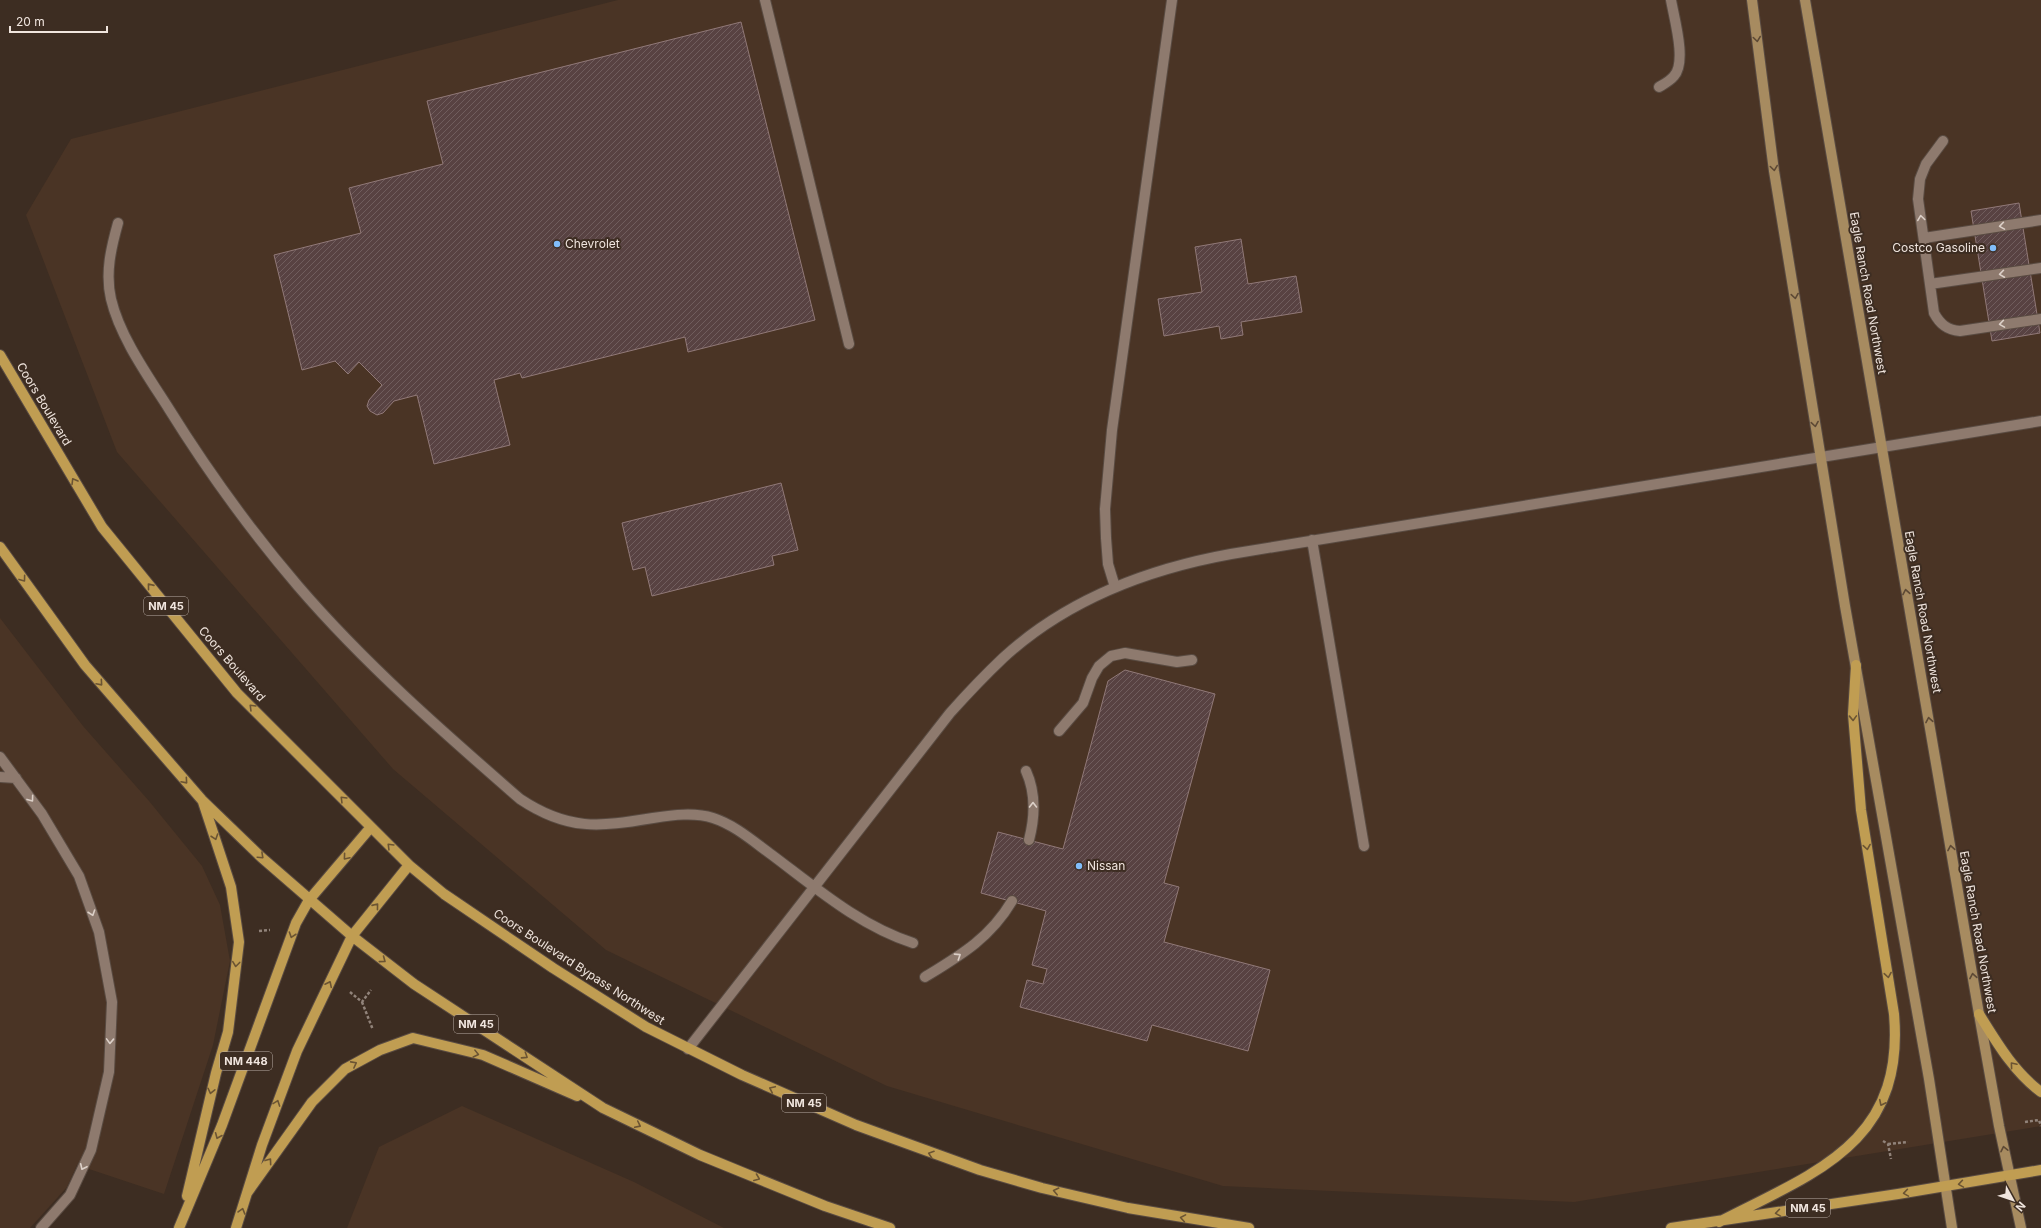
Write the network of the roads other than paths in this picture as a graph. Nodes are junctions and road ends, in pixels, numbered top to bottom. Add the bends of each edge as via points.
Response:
1 (765, 0) edge
2 (1172, 0) edge
3 (1671, 0) edge
4 (1752, 0) edge
5 (1805, 0) edge
6 (1659, 87) dead end
7 (1943, 141) dead end
8 (2041, 220) edge
9 (118, 223) dead end
10 (1924, 238) junction
11 (2041, 268) edge
12 (1930, 284) junction
13 (2041, 318) edge
14 (849, 344) dead end
15 (0, 355) edge
16 (2041, 421) edge
17 (1881, 447) junction
18 (1820, 457) junction
19 (1312, 540) junction
20 (0, 547) edge
21 (1115, 587) junction
22 (1192, 660) dead end
23 (1856, 665) junction
24 (1059, 731) dead end
25 (0, 757) edge
26 (1026, 771) dead end
27 (0, 777) edge
28 (16, 778) junction
29 (202, 800) junction
30 (371, 827) junction
31 (1028, 840) dead end
32 (1364, 846) dead end
33 (409, 865) junction
34 (815, 887) junction
35 (309, 900) junction
36 (1012, 901) dead end
37 (352, 936) junction
38 (913, 943) dead end
39 (925, 977) dead end
40 (1979, 1014) junction
41 (688, 1049) junction
42 (2041, 1092) edge
43 (603, 1108) junction
44 (2041, 1170) edge
45 (2010, 1176) junction
46 (1945, 1187) junction
47 (247, 1193) junction
48 (1719, 1222) junction
49 (180, 1225) edge
50 (41, 1228) edge
51 (236, 1228) edge
52 (890, 1228) edge
53 (1249, 1228) edge
54 (1671, 1228) edge
55 (1952, 1228) edge
56 (2021, 1228) edge

1 - 14 lane
2 - 21 lane via 1108,466 1106,538 1108,564
3 - 6 lane via 1680,65 1675,76
4 -> 18 main road via 1774,171
5 - 17 main road, Eagle Ranch Road Northwest
10 -> 7 lane via 1918,198 1920,179 1926,164
8 -> 10 lane
9 - 34 lane via 109,266 111,297 118,321 150,380 209,469 286,571 416,707 520,799 556,819 597,825 674,815 695,814 713,818 732,826
10 - 12 lane
11 -> 12 lane
13 -> 12 lane via 1960,331 1952,330 1944,326 1936,316
30 -> 15 main road, Coors Boulevard / NM 45 via 237,693 102,527
16 - 17 lane
17 - 18 lane
40 -> 17 main road, Eagle Ranch Road Northwest
18 - 19 lane
18 - 23 main road
19 - 21 lane via 1194,561 1151,573
19 - 32 lane
20 -> 29 main road, NM 45 via 85,665
21 - 34 lane via 1067,612 1003,658 950,713
22 - 24 lane via 1177,662 1125,653 1111,656 1099,666 1084,702
23 - 46 main road
23 -> 48 main road via 1853,714 1861,810 1893,1006 1896,1039 1894,1065 1877,1113 1849,1147 1805,1177
25 - 28 lane
31 -> 26 lane via 1032,830 1033,799
27 - 28 lane
28 -> 50 lane via 42,814 79,876 99,932 112,1002 109,1072 91,1150 70,1195
29 -> 35 main road, NM 45
29 -> 49 main road via 231,887 239,942 228,1032
33 -> 30 main road, Coors Boulevard / NM 45
30 -> 35 main road, NM 448
37 -> 33 main road, NM 448
33 - 41 main road, Coors Boulevard Bypass Northwest / NM 45 via 444,894 514,943 640,1023
34 - 38 lane via 875,927 893,937
34 - 41 lane
35 - 37 main road, NM 45
35 -> 49 main road, NM 448 via 296,923 222,1125
39 -> 36 lane via 985,936
37 -> 43 main road, NM 45 via 414,984
47 -> 37 main road, NM 448 via 297,1051
42 -> 40 main road via 2012,1064
45 -> 40 main road, Eagle Ranch Road Northwest
53 -> 41 main road, Coors Boulevard Bypass Northwest / NM 45 via 1128,1208 1042,1188 980,1170 856,1125 782,1094
47 -> 43 main road via 312,1102 345,1069 380,1050 413,1038 483,1055
43 -> 52 main road, NM 45 via 700,1155 825,1206
44 - 45 main road, NM 45
45 -> 46 main road, NM 45
45 - 56 main road, Eagle Ranch Road Northwest
46 -> 48 main road, NM 45
46 - 55 main road
51 -> 47 main road, NM 448
48 - 54 main road, NM 45

